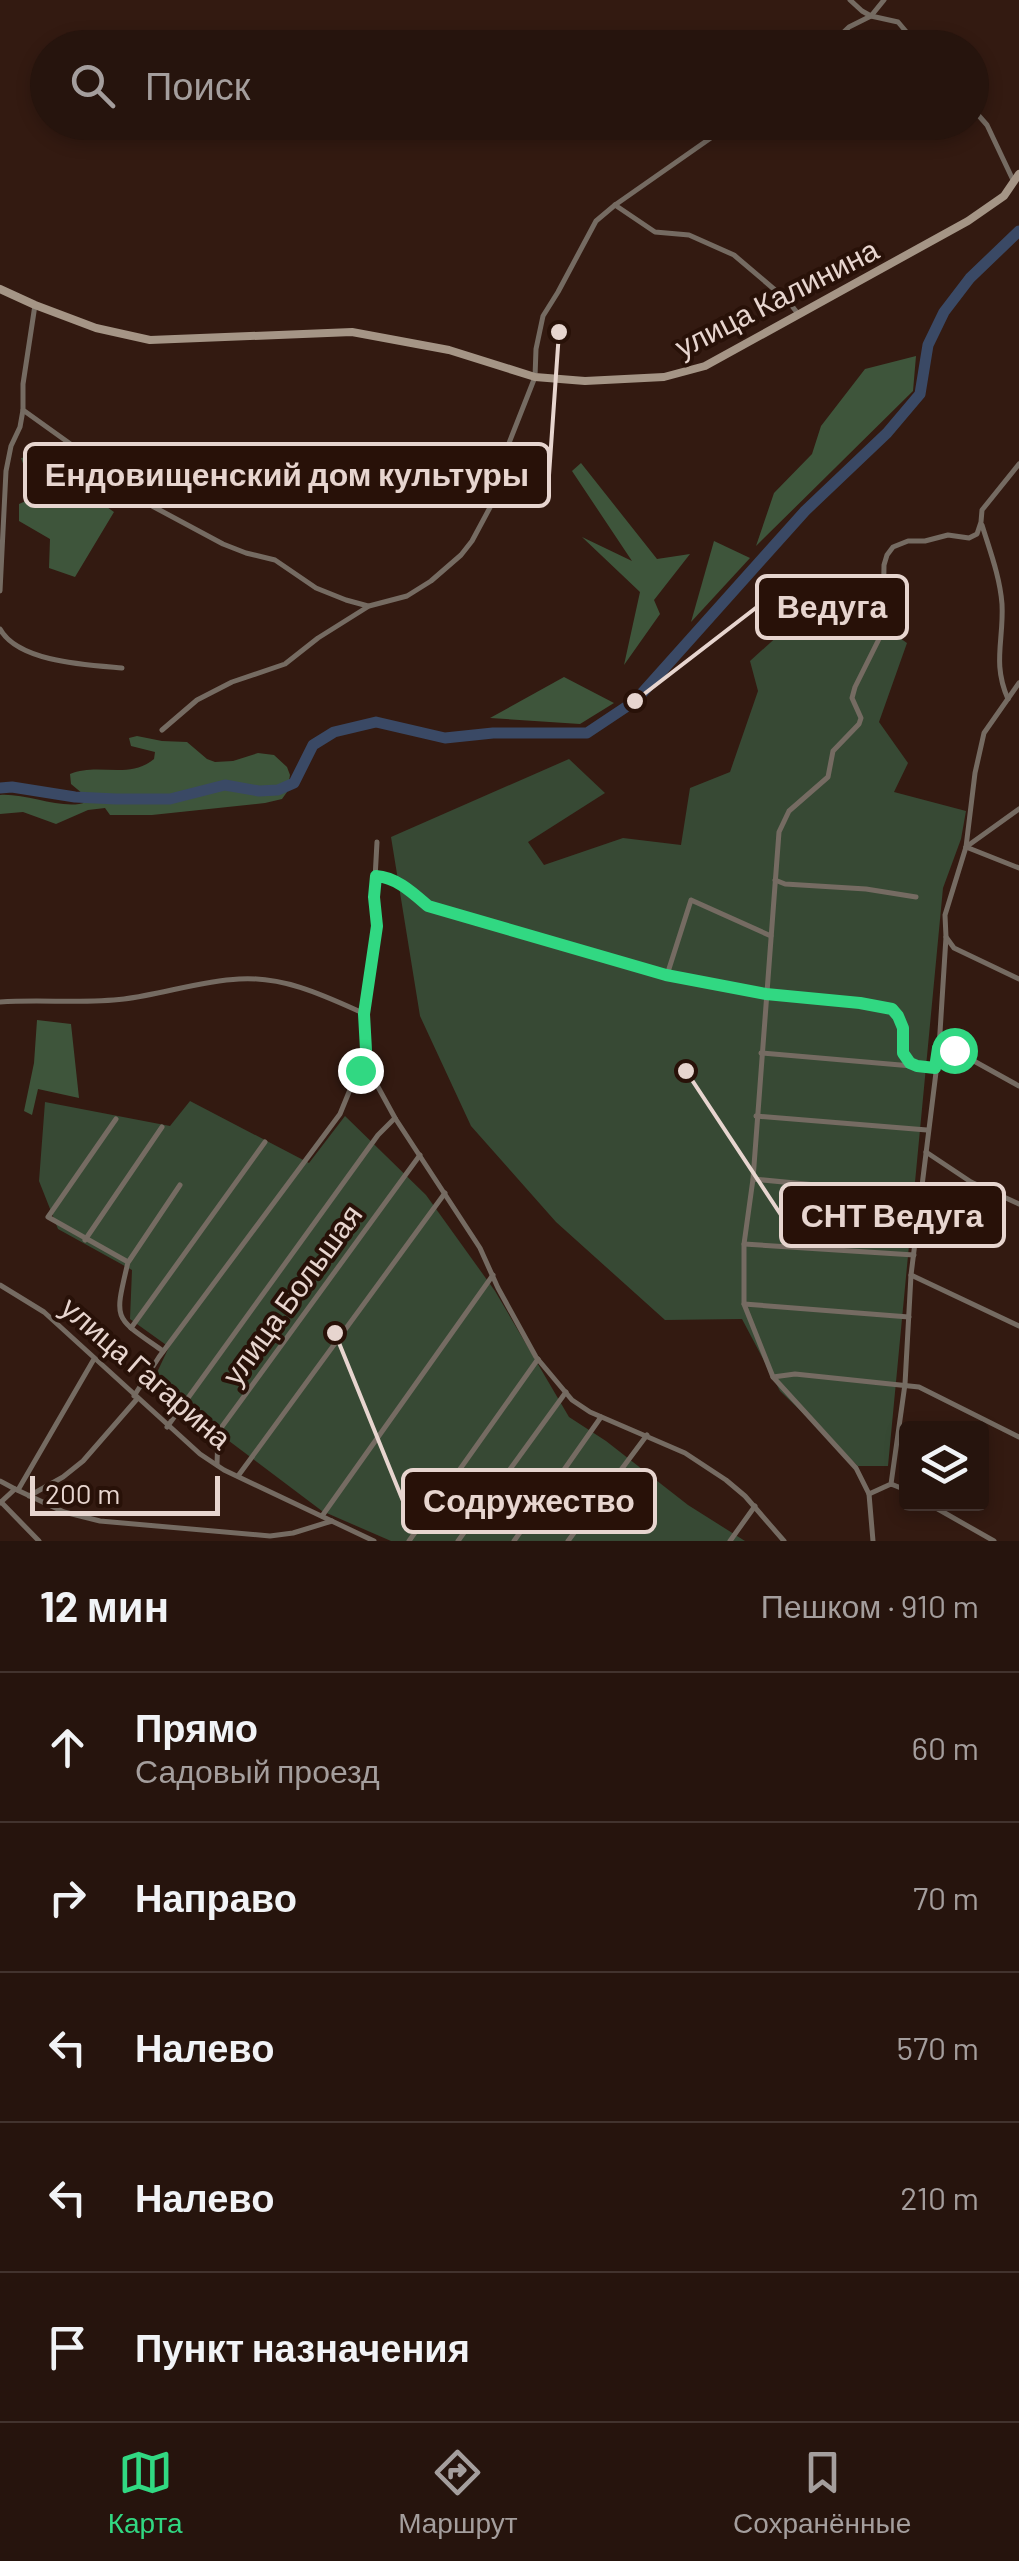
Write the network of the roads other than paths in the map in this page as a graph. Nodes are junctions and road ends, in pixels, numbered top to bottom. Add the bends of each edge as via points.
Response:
1 (850, 0) edge
2 (884, 0) edge
3 (871, 16) junction
4 (846, 30) edge
5 (905, 30) edge
6 (989, 129) edge
7 (708, 140) edge
8 (1016, 177) edge
9 (614, 205) junction
10 (0, 289) edge
11 (35, 305) junction
12 (798, 316) junction
13 (535, 377) junction
14 (24, 410) junction
15 (1019, 464) edge
16 (982, 522) junction
17 (0, 591) edge
18 (369, 606) junction
19 (0, 628) edge
20 (122, 668) dead end
21 (1019, 683) edge
22 (1008, 699) junction
23 (162, 730) dead end
24 (1019, 808) edge
25 (378, 842) dead end
26 (966, 847) junction
27 (1019, 868) edge
28 (376, 876) junction
29 (775, 880) junction
30 (916, 897) dead end
31 (771, 936) junction
32 (946, 937) junction
33 (666, 975) junction
34 (1019, 979) edge
35 (766, 994) junction
36 (0, 1002) edge
37 (364, 1014) junction
38 (938, 1048) junction
39 (366, 1050) junction
40 (761, 1053) junction
41 (917, 1066) junction
42 (935, 1068) junction
43 (1019, 1086) edge
44 (756, 1116) junction
45 (396, 1118) junction
46 (116, 1119) dead end
47 (162, 1127) dead end
48 (928, 1130) junction
49 (265, 1142) dead end
50 (925, 1152) junction
51 (420, 1155) junction
52 (752, 1179) junction
53 (180, 1185) dead end
54 (445, 1193) junction
55 (920, 1195) junction
56 (1019, 1204) edge
57 (85, 1240) junction
58 (744, 1244) junction
59 (914, 1255) junction
60 (128, 1262) junction
61 (493, 1275) junction
62 (911, 1275) junction
63 (0, 1285) edge
64 (744, 1304) junction
65 (909, 1317) junction
66 (1019, 1326) edge
67 (130, 1328) junction
68 (163, 1351) junction
69 (94, 1359) junction
70 (538, 1359) junction
71 (773, 1378) junction
72 (905, 1384) junction
73 (566, 1392) junction
74 (135, 1397) junction
75 (601, 1416) junction
76 (168, 1427) junction
77 (646, 1435) junction
78 (1019, 1437) edge
79 (217, 1465) junction
80 (238, 1476) junction
81 (0, 1480) edge
82 (891, 1484) junction
83 (899, 1487) edge
84 (16, 1490) junction
85 (868, 1494) junction
86 (29, 1496) junction
87 (1, 1503) edge
88 (755, 1506) junction
89 (941, 1511) edge
90 (322, 1516) junction
91 (332, 1521) junction
92 (39, 1541) edge
93 (374, 1541) edge
94 (409, 1541) edge
95 (458, 1541) edge
96 (514, 1541) edge
97 (568, 1541) edge
98 (730, 1541) edge
99 (784, 1541) edge
100 (873, 1541) edge
101 (994, 1541) edge

1 - 3 street
2 - 3 street
3 - 4 street
3 - 5 street
6 - 8 street
7 - 9 street
8 - 12 street, улица Калинина via 1004,196 968,221
9 - 12 street via 655,232 689,236 734,255
9 - 13 street via 596,221 542,316
10 - 11 street, улица Калинина
11 - 13 street, улица Калинина via 150,340 352,332 449,350
11 - 14 street
12 - 13 street, улица Калинина via 685,373 625,380
13 - 18 street via 496,476 494,500 472,541 431,582
14 - 17 street via 6,471
14 - 18 street via 154,506 223,544 275,560 316,588
15 - 16 street via 988,500
16 - 22 street via 1000,592 999,672
16 - 29 street via 969,538 908,541 887,555 883,631 852,698 859,724 833,751 828,776 783,822
18 - 23 street via 285,664 197,700
19 - 20 street via 24,651
21 - 22 street
22 - 26 street via 984,733
24 - 26 street
25 - 28 street
26 - 27 street
26 - 32 street via 945,915
28 - 33 street via 428,906
28 - 37 street via 377,926
29 - 30 street
29 - 31 street
31 - 33 street via 691,900
31 - 35 street
32 - 34 street via 954,948
32 - 38 street
33 - 35 street
35 - 40 street
35 - 41 street via 892,1009 903,1028 903,1053
36 - 37 street via 124,999 240,978 294,985
37 - 39 street
38 - 42 street
38 - 43 street
39 - 45 street via 372,1076
39 - 68 street via 340,1114
40 - 41 street
40 - 44 street
41 - 42 street
42 - 48 street
44 - 48 street
44 - 52 street
45 - 51 street
45 - 76 street
46 - 57 street via 48,1217
47 - 57 street
48 - 50 street
49 - 67 street
50 - 55 street
50 - 56 street
51 - 54 street
51 - 79 street, улица Большая via 218,1432
52 - 55 street
52 - 58 street
53 - 60 street
54 - 61 street
54 - 80 street
55 - 59 street
57 - 60 street
58 - 59 street
58 - 64 street
59 - 62 street
60 - 67 street via 119,1304
61 - 70 street
61 - 90 street
62 - 65 street
62 - 66 street
63 - 69 street, улица Гагарина via 44,1312
64 - 65 street
64 - 71 street
65 - 72 street
67 - 68 street
68 - 74 street
69 - 74 street, улица Гагарина
69 - 84 street
70 - 73 street
70 - 94 street
71 - 72 street
71 - 85 street via 856,1468
72 - 78 street
72 - 82 street
73 - 75 street
73 - 95 street
74 - 76 street, улица Гагарина
74 - 86 street via 83,1461
75 - 77 street
75 - 96 street
76 - 79 street, улица Гагарина
77 - 88 street via 726,1480
77 - 97 street
79 - 80 street, улица Гагарина
80 - 90 street, улица Гагарина
81 - 84 street
82 - 83 street
82 - 85 street
84 - 86 street
84 - 87 street
85 - 100 street
86 - 91 street via 100,1521 270,1536
87 - 92 street
88 - 98 street
88 - 99 street
89 - 101 street
90 - 91 street, улица Гагарина
91 - 93 street, улица Гагарина

